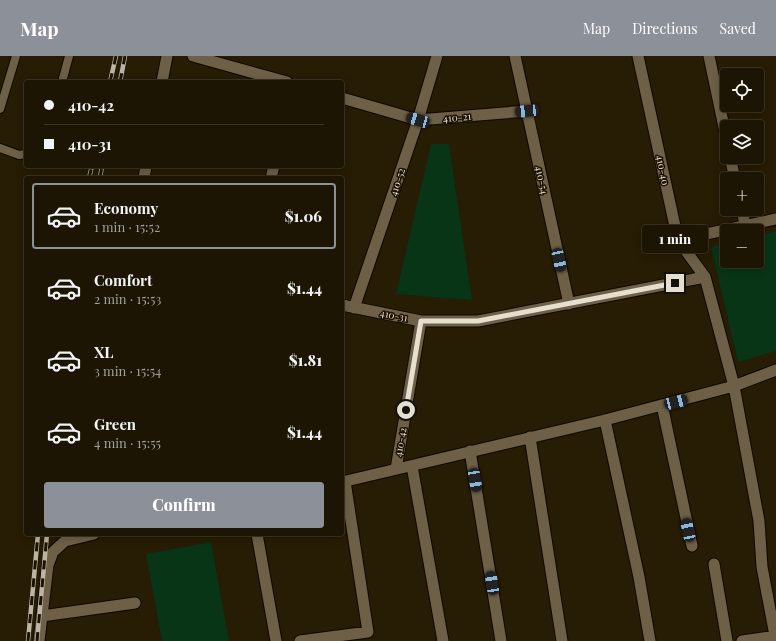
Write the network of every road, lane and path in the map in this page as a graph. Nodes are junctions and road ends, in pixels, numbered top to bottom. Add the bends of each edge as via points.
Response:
1 (16, 56) edge
2 (69, 56) edge
3 (167, 56) edge
4 (193, 56) edge
5 (437, 56) edge
6 (515, 56) edge
7 (638, 56) edge
8 (709, 56) edge
9 (63, 80) edge
10 (162, 80) edge
11 (281, 80) edge
12 (344, 99) edge
13 (0, 109) edge
14 (527, 111) junction
15 (418, 120) junction
16 (723, 120) edge
17 (0, 148) edge
18 (24, 154) edge
19 (776, 218) edge
20 (749, 224) edge
21 (720, 231) edge
22 (678, 240) junction
23 (705, 277) junction
24 (569, 304) junction
25 (344, 306) edge
26 (354, 308) junction
27 (421, 321) junction
28 (776, 370) edge
29 (734, 386) junction
30 (662, 405) junction
31 (605, 420) junction
32 (530, 437) junction
33 (470, 451) junction
34 (412, 466) junction
35 (396, 469) junction
36 (344, 481) edge
37 (83, 536) edge
38 (257, 536) edge
39 (692, 546) dead end
40 (714, 564) dead end
41 (135, 603) dead end
42 (42, 616) junction
43 (776, 637) edge
44 (39, 641) edge
45 (276, 641) edge
46 (300, 641) edge
47 (443, 641) edge
48 (501, 641) edge
49 (562, 641) edge
50 (650, 641) edge
51 (727, 641) edge
52 (742, 641) edge

1 - 13 lane
2 - 9 lane
3 - 10 street
4 - 11 street
5 - 15 street, 410-52
6 - 14 street, 410-54
7 - 22 street, 410-40
8 - 16 street
12 - 15 street, 410-21
14 - 15 street, 410-21
14 - 24 street, 410-54
15 - 26 street, 410-52
17 - 18 lane
19 - 20 street
21 - 22 street
22 - 23 street, 410-40
23 - 24 street, 410-31
23 - 29 street
24 - 27 street, 410-31 via 478,321
25 - 26 street, 410-31
26 - 27 street, 410-31
27 - 35 street, 410-42
28 - 29 street
29 - 30 street
29 - 43 street via 759,521 762,567
30 - 31 street
30 - 39 street
31 - 32 street
31 - 50 street via 640,577
32 - 33 street
32 - 49 street
33 - 34 street
33 - 48 street
34 - 35 street
34 - 47 street
35 - 36 street
36 - 46 street via 368,632
37 - 42 street via 65,541 53,552 48,565
38 - 45 street
40 - 51 street
41 - 42 street
42 - 44 street
43 - 52 street

